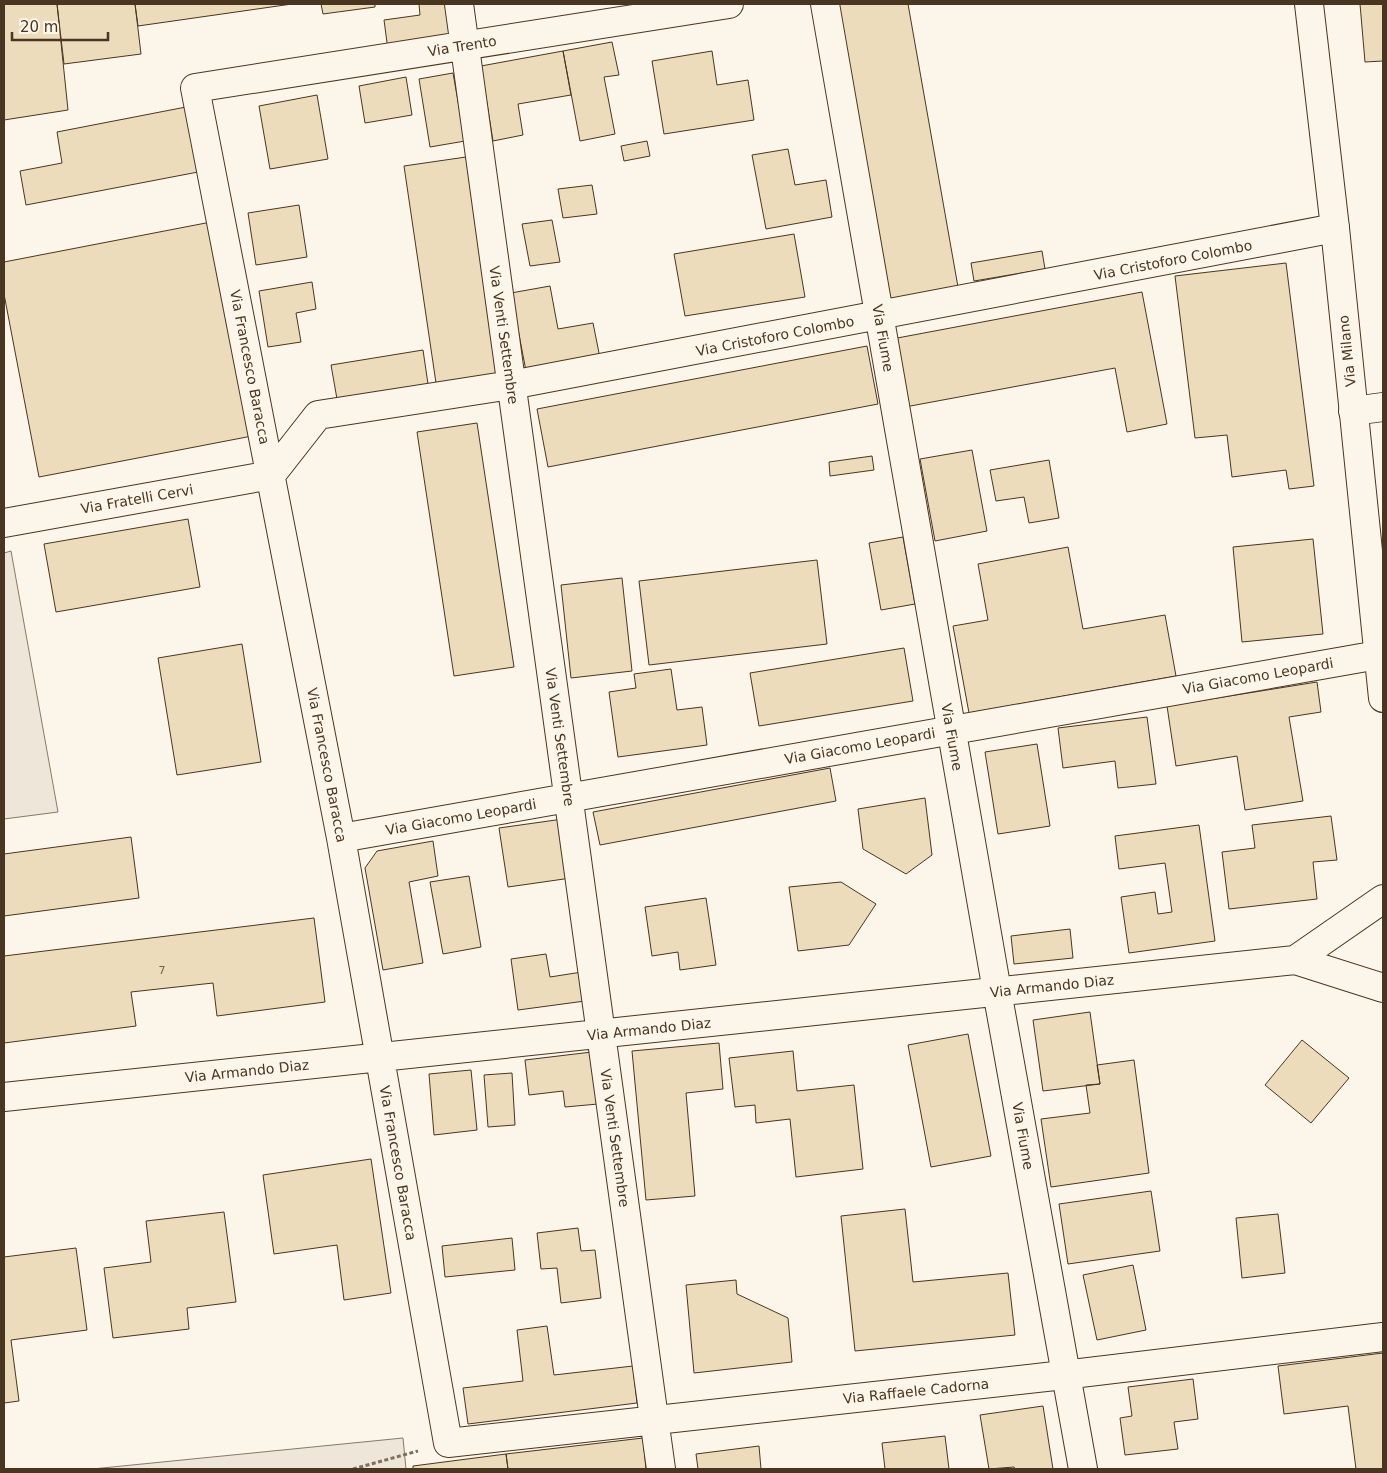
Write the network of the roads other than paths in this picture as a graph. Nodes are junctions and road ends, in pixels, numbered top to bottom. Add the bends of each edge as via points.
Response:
1 (459, 4) edge
2 (728, 4) edge
3 (825, 4) edge
4 (1309, 4) edge
5 (464, 46) junction
6 (196, 88) joint
7 (1335, 228) junction
8 (879, 317) junction
9 (511, 385) junction
10 (1383, 407) edge
11 (1353, 411) junction
12 (271, 475) junction
13 (4, 523) edge
14 (1378, 654) junction
15 (1383, 698) edge
16 (951, 730) junction
17 (568, 798) junction
18 (341, 838) junction
19 (1383, 898) edge
20 (1295, 960) junction
21 (1383, 988) edge
22 (997, 991) junction
23 (600, 1034) junction
24 (379, 1057) junction
25 (4, 1097) edge
26 (1383, 1337) edge
27 (1066, 1375) junction
28 (654, 1419) junction
29 (448, 1443) joint
30 (661, 1469) edge
31 (1084, 1469) edge

1 - 5 street, Via Venti Settembre
2 - 5 street, Via Trento
3 - 8 street, Via Fiume
4 - 7 street, Via Milano
5 - 6 street, Via Trento
5 - 9 street, Via Venti Settembre
6 - 12 street, Via Francesco Baracca
7 - 8 street, Via Cristoforo Colombo
7 - 11 street, Via Milano
8 - 9 street, Via Cristoforo Colombo
8 - 16 street, Via Fiume
9 - 12 street, Via Cristoforo Colombo via 318,415
9 - 17 street, Via Venti Settembre
10 - 11 street
11 - 14 street, Via Milano
12 - 13 street, Via Fratelli Cervi
12 - 18 street, Via Francesco Baracca
14 - 15 street, Via Milano
14 - 16 street, Via Giacomo Leopardi
16 - 17 street, Via Giacomo Leopardi
16 - 22 street, Via Fiume
17 - 18 street, Via Giacomo Leopardi
17 - 23 street, Via Venti Settembre
18 - 24 street, Via Francesco Baracca
19 - 20 street, Via Armando Diaz
20 - 21 street, Via Armando Diaz
20 - 22 street, Via Armando Diaz
22 - 23 street, Via Armando Diaz
22 - 27 street, Via Fiume
23 - 24 street, Via Armando Diaz
23 - 28 street, Via Venti Settembre
24 - 25 street, Via Armando Diaz
24 - 29 street, Via Francesco Baracca
26 - 27 street, Via Raffaele Cadorna
27 - 28 street, Via Raffaele Cadorna
27 - 31 street, Via Fiume
28 - 29 street, Via Raffaele Cadorna
28 - 30 street, Via Venti Settembre

